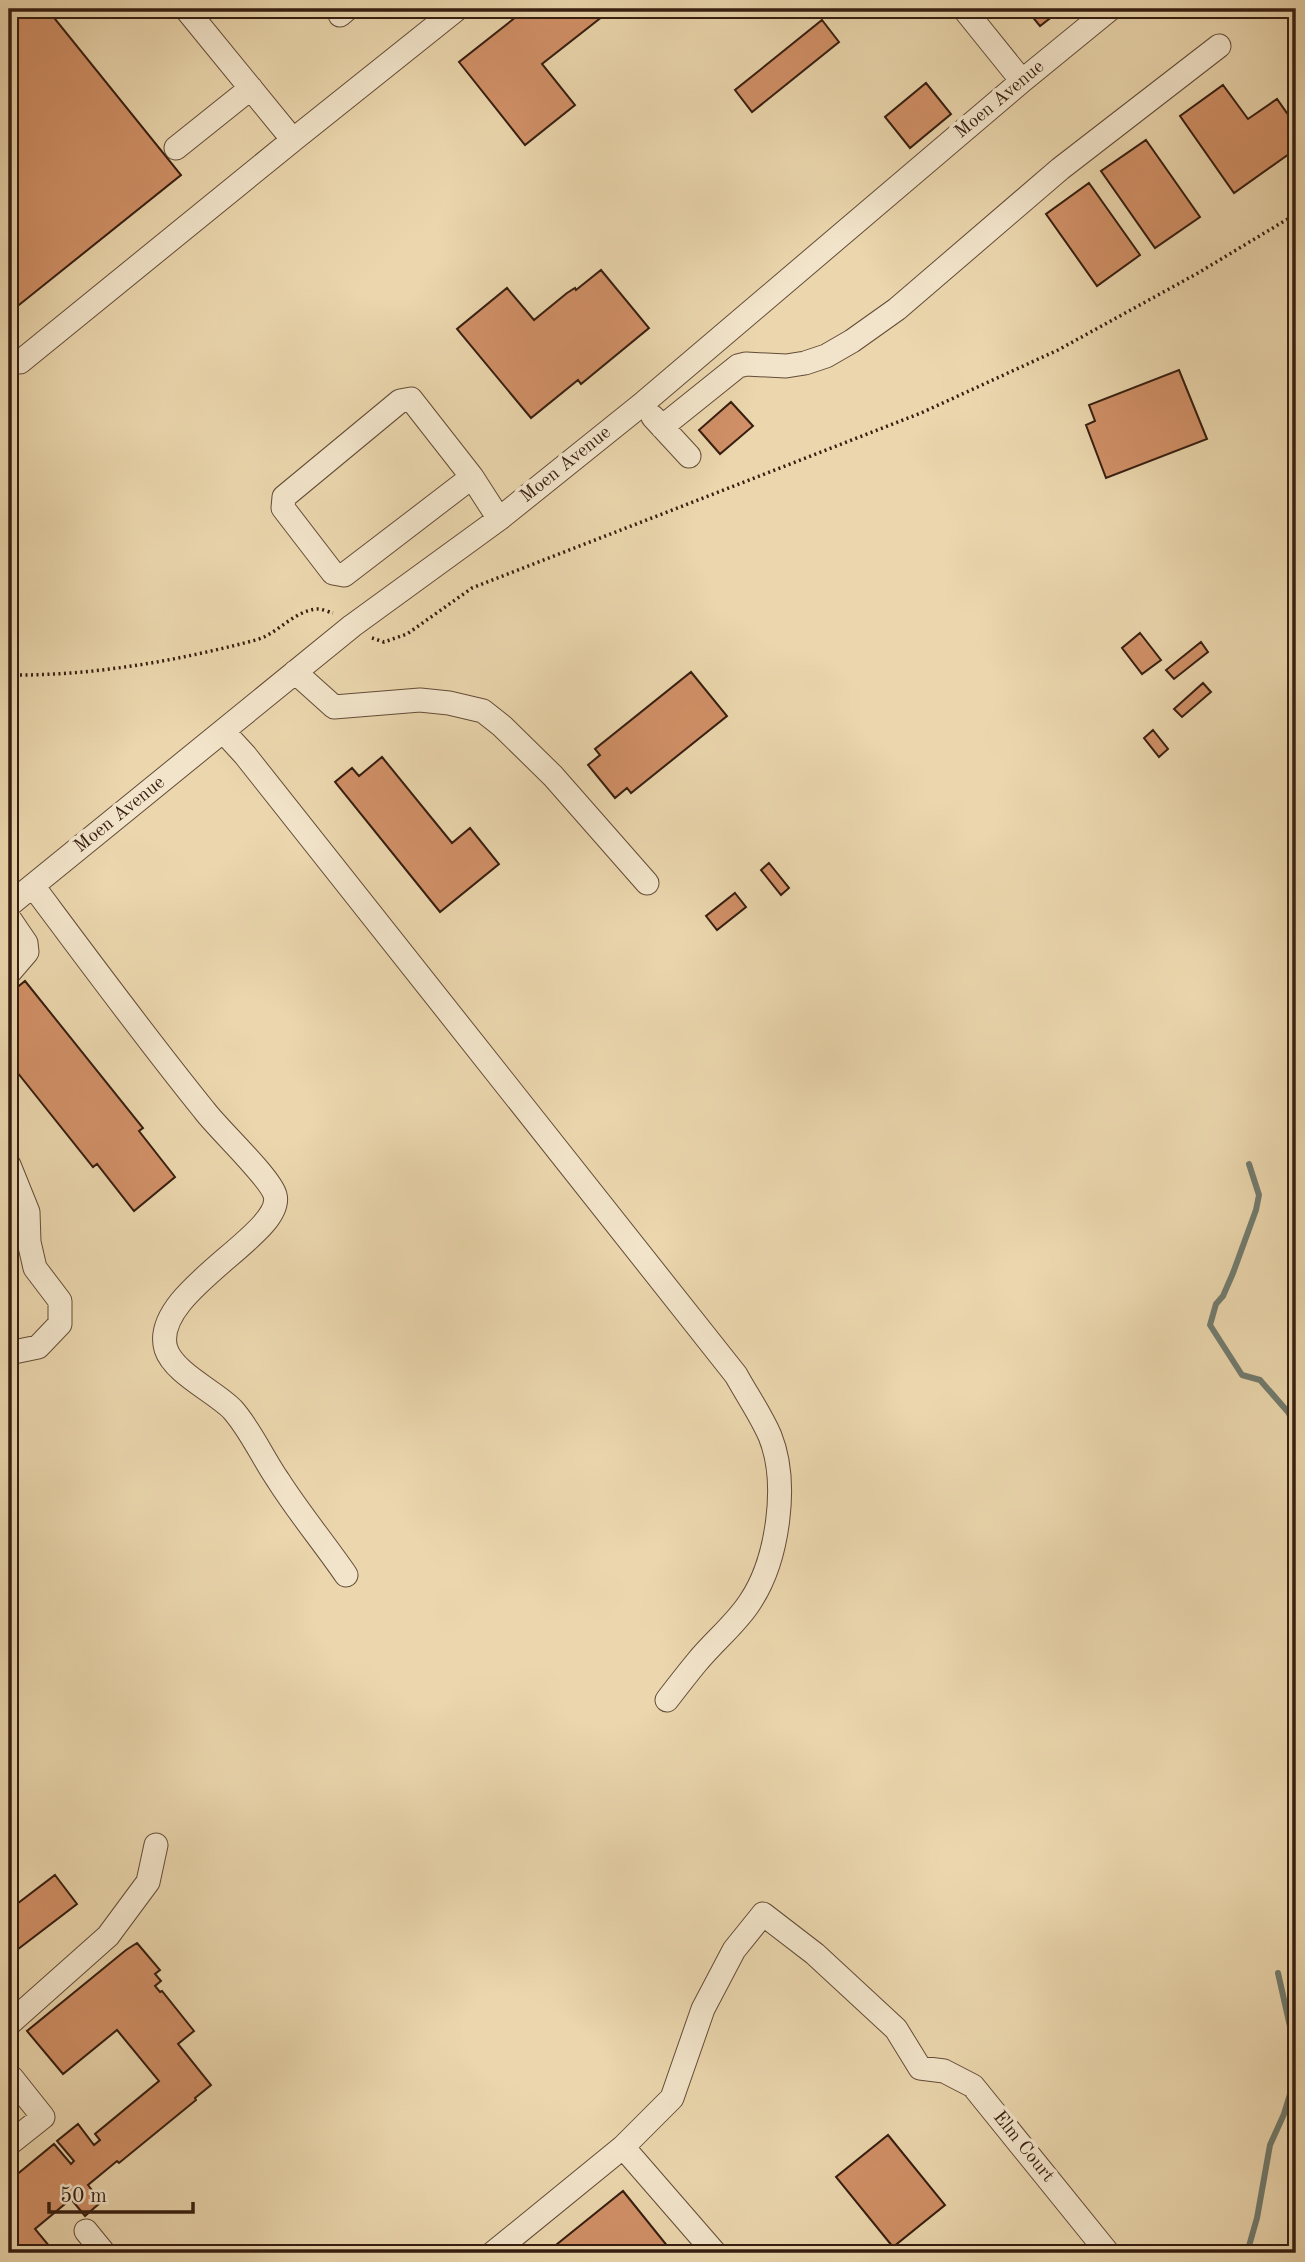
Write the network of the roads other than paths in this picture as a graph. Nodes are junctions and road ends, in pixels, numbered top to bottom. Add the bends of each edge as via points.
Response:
1 (186, 9) edge
2 (457, 9) edge
3 (964, 9) edge
4 (1110, 9) edge
5 (1219, 46) dead end
6 (1022, 81) junction
7 (251, 88) junction
8 (293, 140) junction
9 (176, 148) dead end
10 (20, 362) dead end
11 (641, 405) junction
12 (662, 427) junction
13 (689, 456) dead end
14 (472, 477) junction
15 (499, 519) junction
16 (295, 672) junction
17 (223, 731) junction
18 (647, 883) dead end
19 (33, 886) junction
20 (9, 905) edge
21 (9, 918) edge
22 (9, 973) edge
23 (9, 1165) edge
24 (9, 1353) edge
25 (346, 1575) dead end
26 (667, 1700) dead end
27 (156, 1845) dead end
28 (9, 2024) edge
29 (9, 2081) edge
30 (9, 2144) edge
31 (623, 2147) junction
32 (86, 2231) dead end
33 (104, 2253) edge
34 (493, 2253) edge
35 (715, 2253) edge
36 (1108, 2253) edge

1 - 7 street
2 - 8 street
3 - 6 street
4 - 6 street, Moen Avenue
5 - 12 street via 1060,169 897,309 852,341 805,363 737,366
6 - 11 street, Moen Avenue
7 - 8 street
7 - 9 street
8 - 10 street
11 - 12 street
11 - 15 street, Moen Avenue
12 - 13 street
14 - 14 street via 411,399 400,401 284,497 283,508 333,573 344,575
14 - 15 street
15 - 16 street, Moen Avenue
16 - 17 street, Moen Avenue
16 - 18 street via 334,707 420,700 483,711 553,776
17 - 19 street, Moen Avenue
17 - 26 street via 736,1375 770,1438 780,1487 775,1543 767,1569 751,1601
19 - 20 street, Moen Avenue
19 - 25 street via 175,1074 275,1194 272,1213 261,1228 208,1273 177,1308 169,1320 166,1349 172,1360 240,1419
21 - 22 street via 27,952
23 - 24 street via 28,1212 35,1268 60,1301 60,1324 38,1347
27 - 28 street via 148,1882 108,1936
29 - 30 street via 12,2078 43,2116
31 - 34 street
31 - 35 street
31 - 36 street, Elm Court via 672,2098 703,2009 734,1950 763,1914 815,1954 897,2029 920,2068 944,2071 973,2086
32 - 33 street

